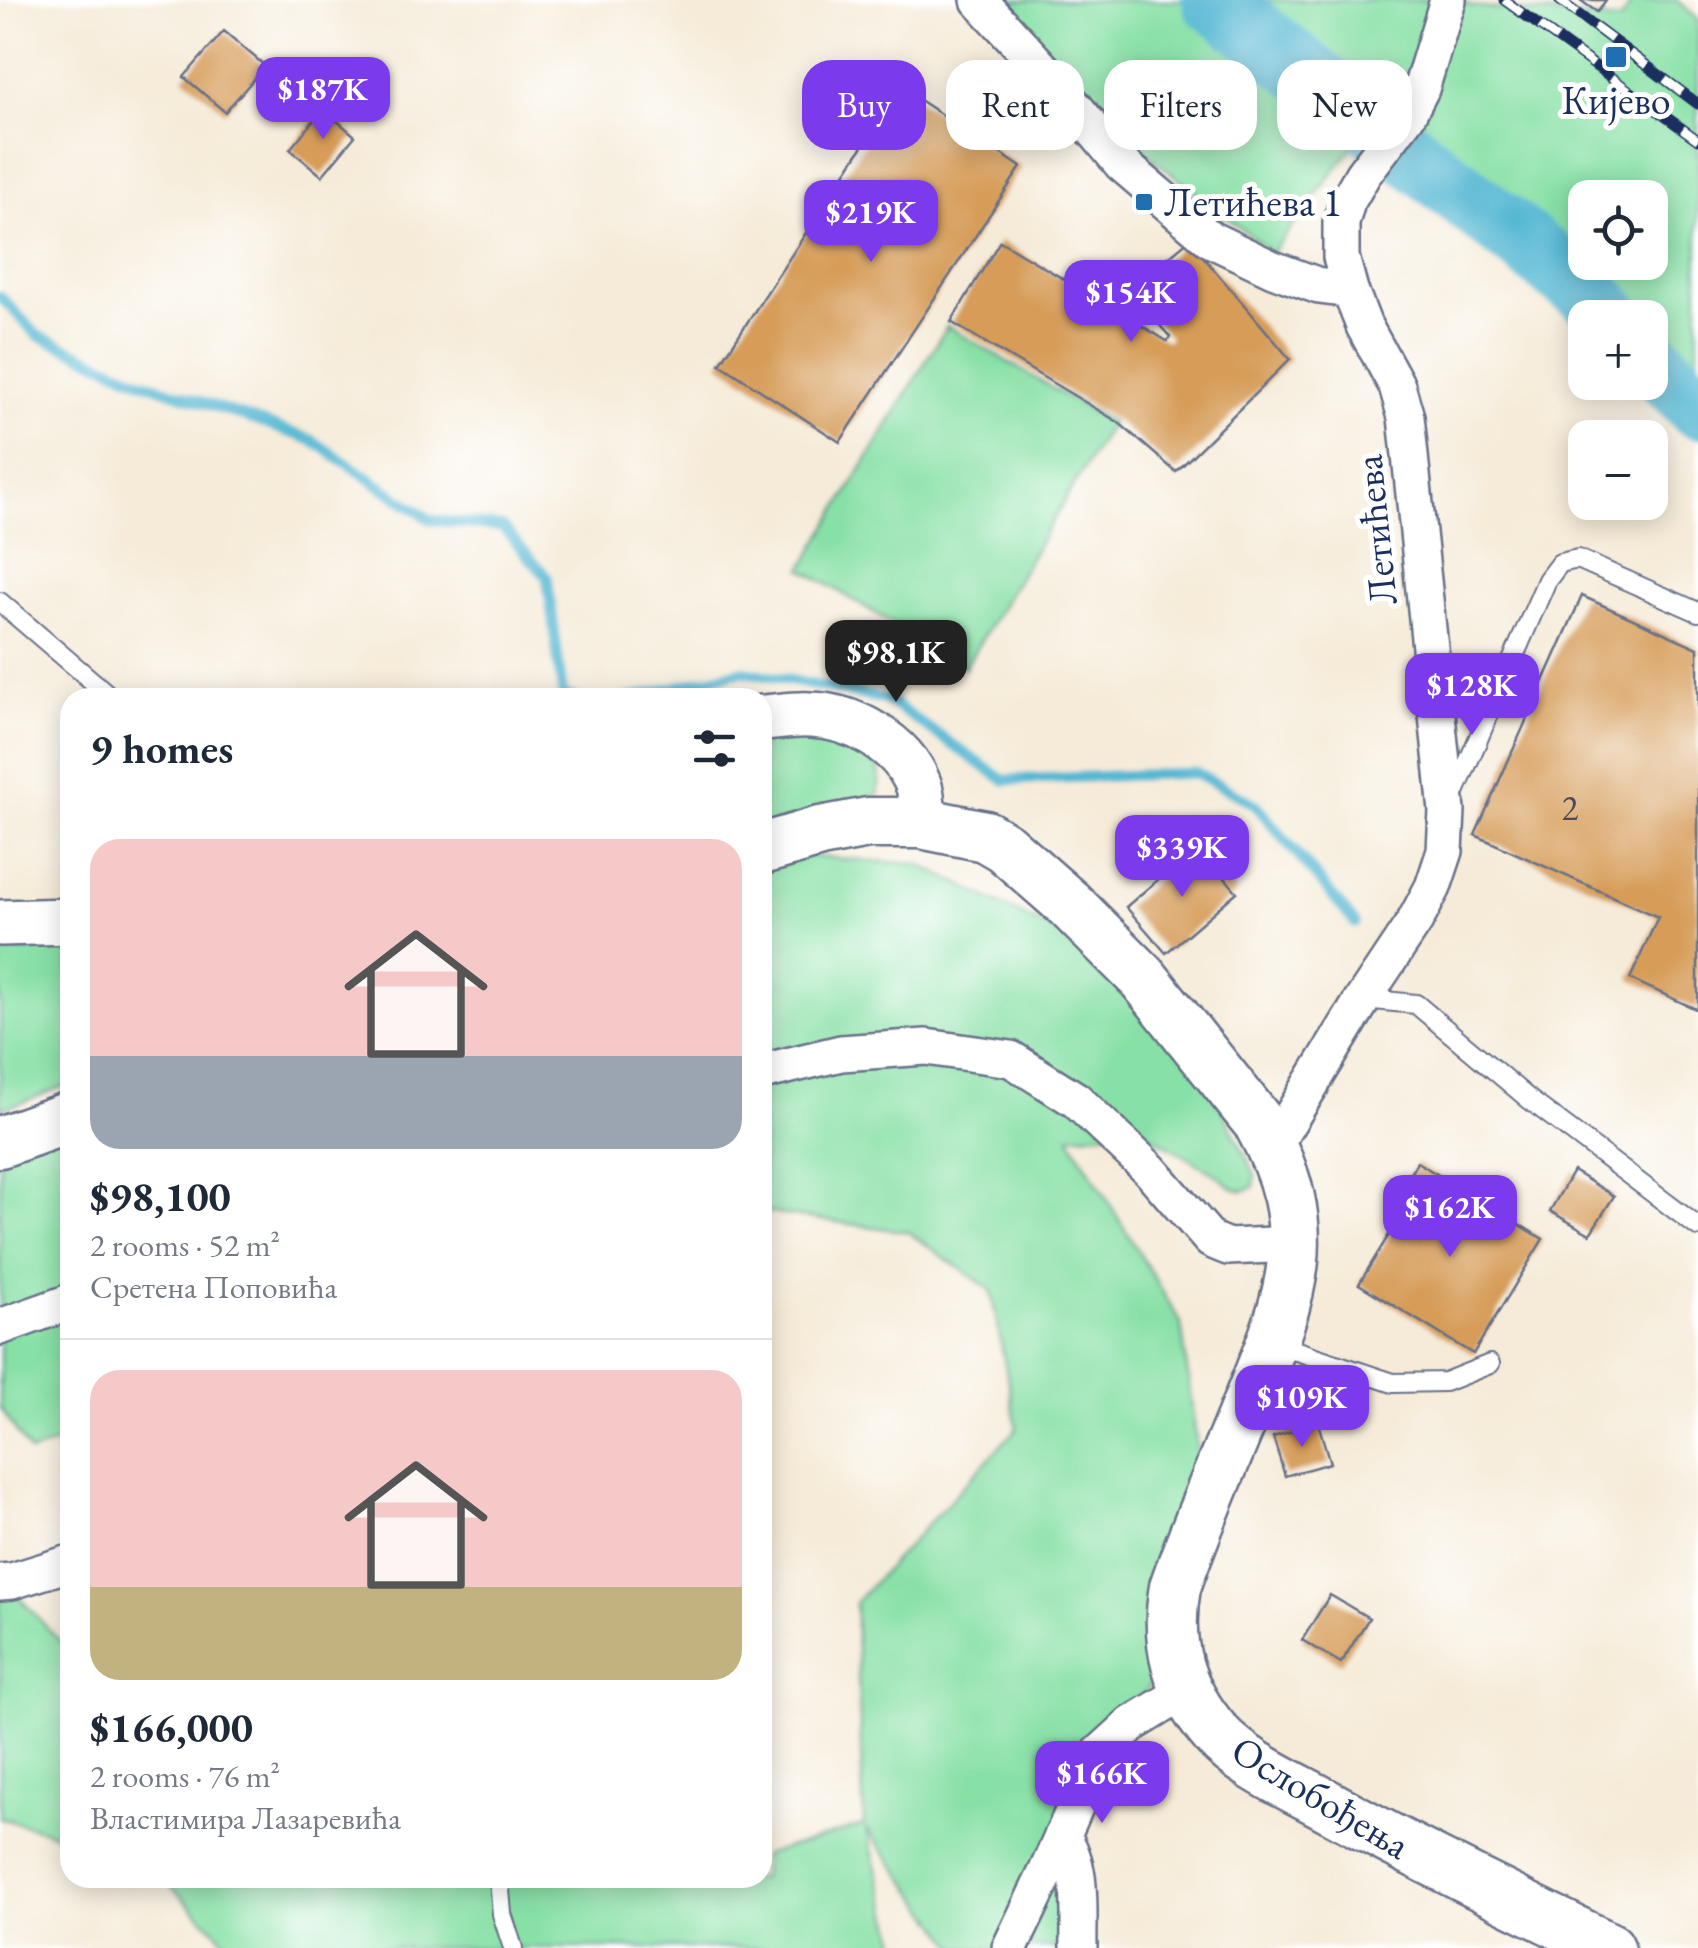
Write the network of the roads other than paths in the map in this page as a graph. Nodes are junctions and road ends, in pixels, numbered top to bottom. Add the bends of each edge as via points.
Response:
1 (979, 0) edge
2 (1448, 0) edge
3 (1350, 290) junction
4 (0, 602) edge
5 (1698, 612) edge
6 (100, 688) edge
7 (772, 717) edge
8 (1447, 811) junction
9 (921, 823) junction
10 (772, 846) edge
11 (60, 921) edge
12 (0, 923) edge
13 (1363, 999) junction
14 (772, 1070) edge
15 (60, 1120) edge
16 (0, 1142) edge
17 (1273, 1147) junction
18 (1698, 1228) edge
19 (1294, 1244) junction
20 (60, 1306) edge
21 (0, 1327) edge
22 (1272, 1343) junction
23 (1490, 1364) dead end
24 (60, 1566) edge
25 (0, 1582) edge
26 (1186, 1692) junction
27 (1062, 1836) junction
28 (500, 1888) edge
29 (513, 1948) edge
30 (1010, 1948) edge
31 (1080, 1948) edge
32 (1610, 1948) edge

1 - 3 street via 1122,164 1210,238 1318,286
2 - 3 street, Летићева via 1421,90 1348,202 1341,257
3 - 8 street, Летићева via 1406,417
4 - 6 lane
5 - 8 lane via 1578,559 1560,563
7 - 9 street via 812,714 852,722 887,743 918,782
8 - 13 street, Летићева via 1433,887
9 - 10 main road, Ослобођења via 868,823
9 - 17 main road, Ослобођења via 985,836 1068,904 1143,978
11 - 12 street
13 - 17 street, Летићева
13 - 18 lane via 1416,1004
14 - 19 street via 840,1053 926,1047 1010,1059 1076,1100 1211,1240 1228,1248
15 - 16 main road
17 - 19 main road, Ослобођења via 1289,1194
19 - 22 main road, Ослобођења via 1288,1297
20 - 21 street
22 - 23 lane via 1392,1383 1445,1382
22 - 26 main road, Ослобођења via 1175,1587 1173,1644
24 - 25 street
26 - 27 street via 1132,1724 1098,1756
26 - 32 main road, Ослобођења via 1220,1738 1257,1765 1400,1846
27 - 30 street
27 - 31 street via 1075,1863
28 - 29 lane

